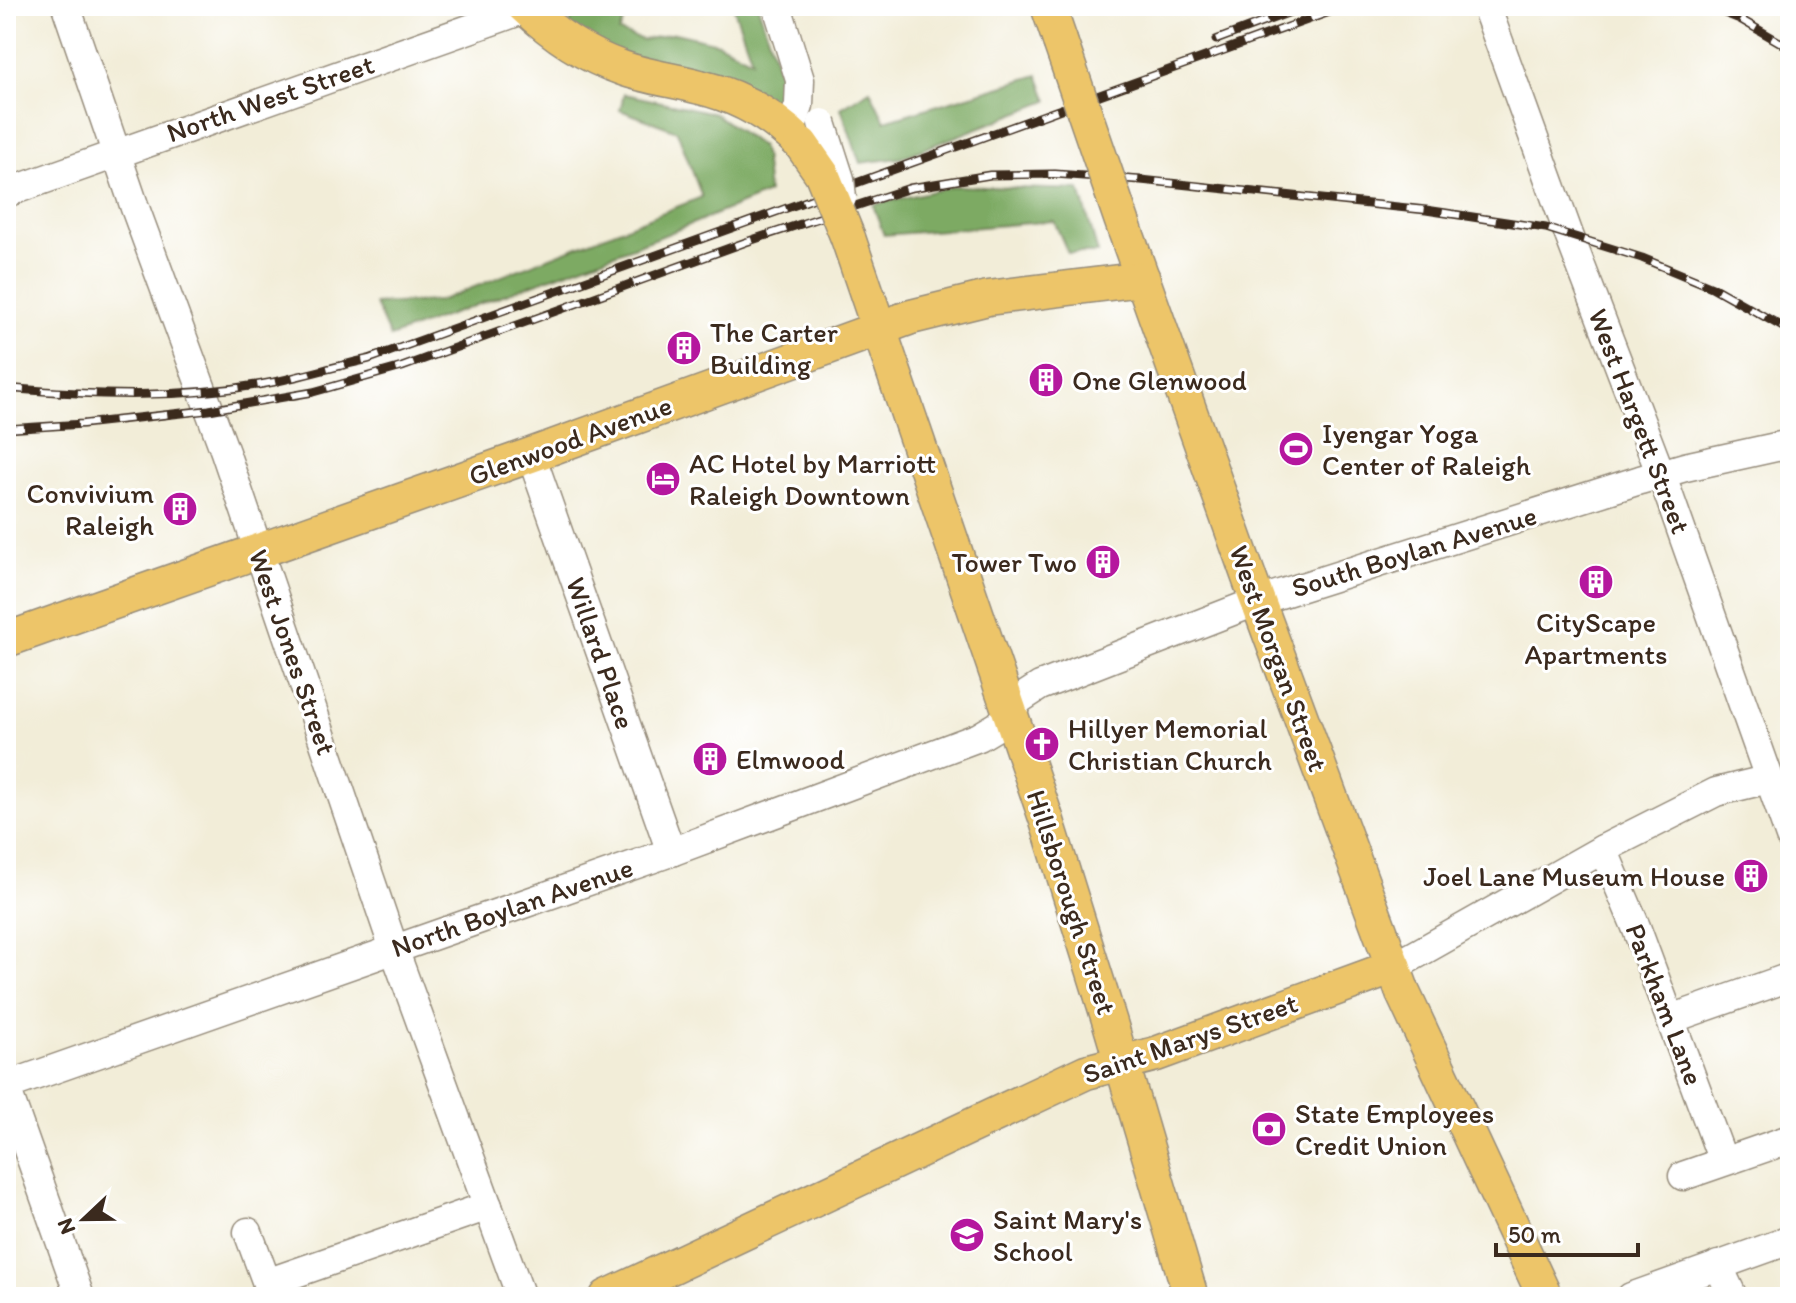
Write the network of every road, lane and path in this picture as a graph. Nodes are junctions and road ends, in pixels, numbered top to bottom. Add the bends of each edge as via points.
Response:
1 (66, 6) edge
2 (777, 6) edge
3 (1048, 6) edge
4 (1486, 6) edge
5 (528, 7) edge
6 (800, 80) junction
7 (790, 133) junction
8 (116, 153) junction
9 (6, 193) edge
10 (848, 238) junction
11 (1143, 279) junction
12 (879, 327) junction
13 (1790, 444) edge
14 (531, 455) junction
15 (1661, 474) junction
16 (258, 550) junction
17 (1258, 601) junction
18 (6, 640) edge
19 (1009, 713) junction
20 (1769, 779) junction
21 (1790, 837) edge
22 (1603, 849) junction
23 (671, 852) junction
24 (394, 949) junction
25 (1394, 967) junction
26 (1790, 977) edge
27 (1671, 1019) junction
28 (1121, 1061) junction
29 (6, 1087) edge
30 (1790, 1139) edge
31 (1723, 1161) junction
32 (1683, 1176) dead end
33 (488, 1206) junction
34 (248, 1232) dead end
35 (1790, 1240) edge
36 (1718, 1265) junction
37 (269, 1290) edge
38 (80, 1297) edge
39 (521, 1297) edge
40 (607, 1297) edge
41 (1191, 1297) edge
42 (1545, 1297) edge
43 (1631, 1297) edge
44 (1733, 1297) edge

1 - 8 street, West Jones Street
2 - 6 street, Hillsborough Street
3 - 11 main road, West Morgan Street, bridge
4 - 15 street, West Hargett Street
5 - 7 main road via 561,38 593,56 727,95
5 - 8 street, North West Street
6 - 7 street, Hillsborough Street
6 - 10 street, Hillsborough Street, bridge via 814,101 840,179
7 - 10 main road, Hillsborough Street, bridge via 822,174
8 - 9 street, North West Street
8 - 16 street, West Jones Street
10 - 12 main road, Hillsborough Street
11 - 12 main road, Glenwood Avenue via 988,298
11 - 17 main road, West Morgan Street
12 - 14 main road, Glenwood Avenue
12 - 19 main road, Hillsborough Street
13 - 15 street, South Boylan Avenue
14 - 16 main road, Glenwood Avenue
14 - 23 street, Willard Place
15 - 17 street, South Boylan Avenue
15 - 20 street, West Hargett Street
16 - 18 main road, Glenwood Avenue
16 - 24 street, West Jones Street
17 - 19 street, South Boylan Avenue via 1040,686
17 - 25 main road, West Morgan Street
19 - 23 street, North Boylan Avenue via 988,734
19 - 28 main road, Hillsborough Street
20 - 21 street, West Hargett Street
20 - 22 street, Saint Marys Street via 1716,792
22 - 25 street, Saint Marys Street
22 - 27 street, Parkham Lane
23 - 24 street, North Boylan Avenue
24 - 29 street, North Boylan Avenue
24 - 33 street, West Jones Street
25 - 28 main road, Saint Marys Street via 1156,1054
25 - 42 main road, West Morgan Street
26 - 27 street
27 - 31 street, Parkham Lane
28 - 40 main road, Saint Marys Street via 944,1137
28 - 41 main road, Hillsborough Street
29 - 38 street
30 - 31 street
31 - 32 street
33 - 37 street
33 - 39 street, West Jones Street
34 - 37 street
35 - 36 street
36 - 43 street
36 - 44 street

